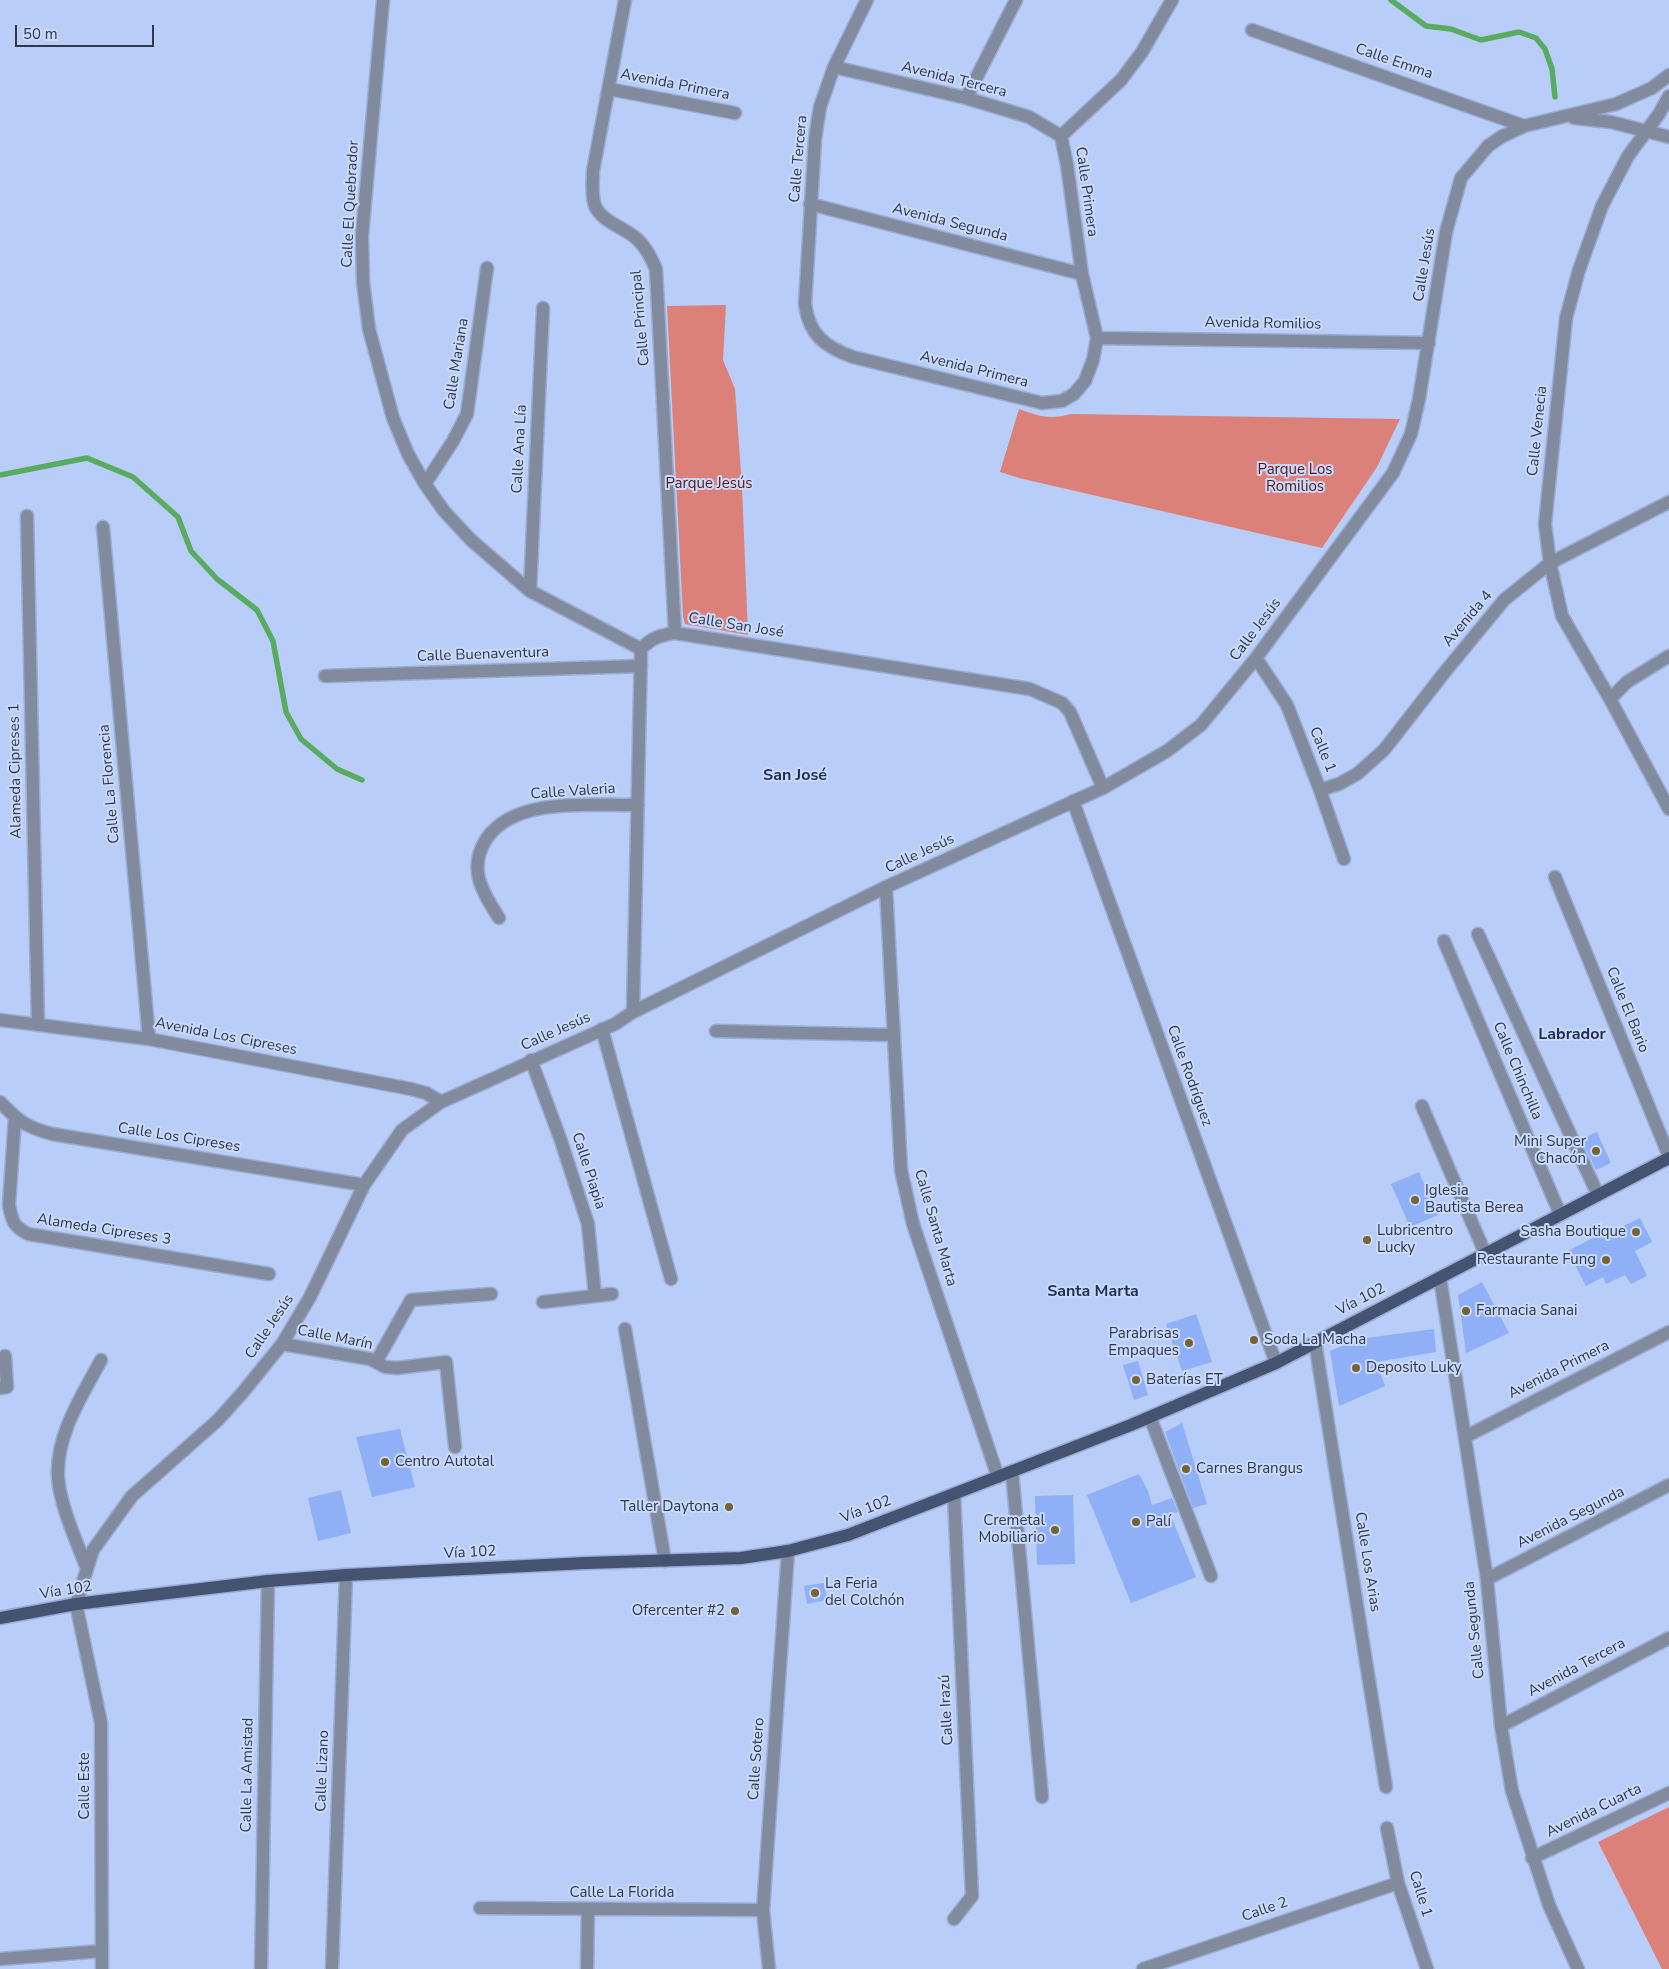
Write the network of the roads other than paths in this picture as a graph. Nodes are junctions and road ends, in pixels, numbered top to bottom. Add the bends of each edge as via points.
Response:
1 (382, 0) edge
2 (625, 0) edge
3 (867, 0) edge
4 (1016, 0) edge
5 (1172, 0) edge
6 (1252, 30) dead end
7 (834, 67) junction
8 (1669, 75) edge
9 (608, 89) junction
10 (1669, 96) edge
11 (966, 98) junction
12 (735, 113) dead end
13 (1563, 117) junction
14 (1524, 126) junction
15 (1646, 132) junction
16 (1061, 136) junction
17 (1669, 137) edge
18 (810, 204) junction
19 (488, 268) dead end
20 (1082, 274) junction
21 (542, 308) dead end
22 (812, 330) joint
23 (1097, 338) junction
24 (1429, 343) junction
25 (425, 484) junction
26 (1669, 502) edge
27 (27, 516) dead end
28 (103, 527) dead end
29 (1550, 563) junction
30 (530, 591) junction
31 (675, 633) junction
32 (641, 649) junction
33 (1669, 656) edge
34 (1256, 658) junction
35 (641, 666) junction
36 (325, 676) dead end
37 (1610, 699) junction
38 (1102, 788) junction
39 (1320, 790) junction
40 (1073, 801) junction
41 (638, 805) junction
42 (1669, 809) edge
43 (1344, 859) dead end
44 (1555, 877) dead end
45 (886, 887) junction
46 (499, 918) dead end
47 (1478, 934) dead end
48 (1444, 941) dead end
49 (633, 1012) junction
50 (0, 1020) edge
51 (38, 1024) junction
52 (602, 1029) junction
53 (716, 1031) dead end
54 (893, 1034) junction
55 (149, 1038) junction
56 (531, 1060) junction
57 (0, 1102) edge
58 (441, 1102) junction
59 (1422, 1106) dead end
60 (15, 1117) junction
61 (1669, 1157) edge
62 (364, 1185) junction
63 (1598, 1195) junction
64 (1560, 1214) junction
65 (1485, 1253) junction
66 (269, 1274) dead end
67 (671, 1278) dead end
68 (1440, 1278) junction
69 (491, 1294) dead end
70 (612, 1294) dead end
71 (595, 1296) junction
72 (543, 1302) dead end
73 (625, 1328) dead end
74 (1669, 1332) edge
75 (1315, 1342) junction
76 (282, 1344) junction
77 (5, 1356) dead end
78 (101, 1360) dead end
79 (376, 1362) junction
80 (1276, 1363) junction
81 (0, 1388) edge
82 (1150, 1417) junction
83 (1464, 1436) junction
84 (455, 1447) dead end
85 (1012, 1472) junction
86 (998, 1477) junction
87 (1669, 1485) edge
88 (954, 1494) junction
89 (788, 1551) junction
90 (665, 1561) junction
91 (87, 1569) junction
92 (346, 1575) junction
93 (1210, 1576) dead end
94 (1487, 1579) junction
95 (268, 1581) junction
96 (76, 1604) junction
97 (0, 1618) edge
98 (1669, 1638) edge
99 (1501, 1726) junction
100 (1386, 1787) dead end
101 (1669, 1792) edge
102 (1042, 1797) dead end
103 (1387, 1828) dead end
104 (1532, 1858) junction
105 (1398, 1883) junction
106 (480, 1908) dead end
107 (588, 1909) junction
108 (763, 1910) junction
109 (954, 1919) dead end
110 (102, 1951) junction
111 (0, 1959) edge
112 (102, 1969) edge
113 (261, 1969) edge
114 (332, 1969) edge
115 (587, 1969) edge
116 (769, 1969) edge
117 (1143, 1969) edge
118 (1427, 1969) edge
119 (1578, 1969) edge

1 - 25 street, Calle El Quebrador via 362,236 363,282 369,329 392,418
2 - 9 street, Calle Principal
3 - 7 street, Calle Tercera
4 - 11 street
5 - 16 street, Calle Primera via 1142,52 1121,80
6 - 14 street, Calle Emma
7 - 11 street, Avenida Tercera
7 - 18 street, Calle Tercera via 820,107
8 - 13 street, Calle Jesús via 1652,88 1616,104
9 - 12 street, Avenida Primera
9 - 31 street, Calle Principal via 592,194 595,207 606,219 639,240 656,269
10 - 15 street
11 - 16 street, Avenida Tercera via 1029,117
13 - 14 street, Calle Jesús
13 - 15 street via 1611,122
14 - 24 street, Calle Jesús via 1488,146 1462,178 1446,232
15 - 17 street
15 - 29 street, Calle Venecia via 1628,156 1602,206 1566,318 1545,524
16 - 20 street, Calle Primera
18 - 20 street, Avenida Segunda
18 - 22 street, Calle Tercera via 805,304
19 - 25 street, Calle Mariana via 467,414
20 - 23 street, Calle Primera
21 - 30 street, Calle Ana Lía
22 - 23 street, Avenida Primera via 825,344 853,357 1042,403 1062,401 1080,387 1093,360
23 - 24 street, Avenida Romilios
24 - 34 street, Calle Jesús via 1411,434 1393,473
25 - 30 street, Calle El Quebrador via 471,540
26 - 29 street, Avenida 4
27 - 51 street, Alameda Cipreses 1
28 - 55 street, Calle La Florencia
29 - 37 street, Calle Venecia via 1562,616
29 - 39 street, Avenida 4 via 1504,600 1384,750 1357,774
30 - 32 street, Calle El Quebrador
31 - 32 street, Calle San José via 650,640
31 - 38 street, Calle San José via 1030,689 1047,695 1062,702 1070,712
32 - 35 street
33 - 37 street via 1627,682
34 - 38 street, Calle Jesús via 1201,725 1167,751
34 - 39 street, Calle 1 via 1286,705
35 - 36 street, Calle Buenaventura
35 - 41 street
37 - 42 street, Calle Venecia
38 - 40 street, Calle Jesús
39 - 43 street, Calle 1
40 - 45 street, Calle Jesús
40 - 80 street, Calle Rodríguez
41 - 46 street, Calle Valeria via 551,807 528,810 507,818 481,847 477,862 478,878
41 - 49 street
44 - 61 street, Calle El Bario
45 - 49 street, Calle Jesús
45 - 54 street, Calle Santa Marta
47 - 63 street
48 - 64 street, Calle Chinchilla
49 - 52 street, Calle Jesús
50 - 51 street, Avenida Los Cipreses
51 - 55 street, Avenida Los Cipreses
52 - 56 street, Calle Jesús
52 - 67 street
53 - 54 street
54 - 86 street, Calle Santa Marta via 901,1170 913,1224
55 - 58 street, Avenida Los Cipreses via 411,1089
56 - 58 street, Calle Jesús
56 - 71 street, Calle Piapia via 588,1224
57 - 60 street, Calle Los Cipreses
58 - 62 street, Calle Jesús via 402,1130
59 - 65 street
60 - 62 street, Calle Los Cipreses via 31,1128 52,1134
60 - 66 street, Alameda Cipreses 3 via 9,1204 11,1218 18,1228 28,1234
61 - 63 main road, Vía 102
62 - 76 street, Calle Jesús via 310,1297
63 - 64 main road, Vía 102
64 - 65 main road, Vía 102
65 - 68 main road, Vía 102
68 - 75 main road, Vía 102
68 - 83 street, Calle Segunda
69 - 79 street via 411,1300
70 - 71 street
71 - 72 street
73 - 90 street
74 - 83 street, Avenida Primera
75 - 80 main road, Vía 102
75 - 100 street, Calle Los Arias
76 - 79 street, Calle Marín
76 - 91 street, Calle Jesús via 218,1420 132,1496 93,1550
77 - 81 street via 7,1387
78 - 91 street via 74,1411 60,1450 58,1478 67,1517
79 - 84 street, Calle Marín via 397,1368 446,1362
80 - 82 main road, Vía 102
82 - 85 main road, Vía 102
82 - 93 street
83 - 94 street, Calle Segunda
85 - 86 main road, Vía 102
85 - 102 street
86 - 88 main road, Vía 102
87 - 94 street, Avenida Segunda
88 - 89 main road, Vía 102 via 848,1535
88 - 109 street, Calle Irazú via 972,1896
89 - 90 main road, Vía 102 via 740,1558
89 - 108 street, Calle Sotero
90 - 92 main road, Vía 102
91 - 96 street, Calle Jesús
92 - 95 main road, Vía 102
92 - 114 street, Calle Lizano
94 - 99 street, Calle Segunda
95 - 96 main road, Vía 102
95 - 113 street, Calle La Amistad
96 - 97 main road, Vía 102
96 - 110 street, Calle Este via 101,1724
98 - 99 street, Avenida Tercera
99 - 104 street, Calle Segunda via 1512,1791
101 - 104 street, Avenida Cuarta
103 - 105 street, Calle 1
104 - 119 street, Calle Segunda
105 - 117 street, Calle 2
105 - 118 street, Calle 1
106 - 107 street, Calle La Florida
107 - 108 street, Calle La Florida
107 - 115 street
108 - 116 street, Calle Sotero
110 - 111 street
110 - 112 street, Calle Este

